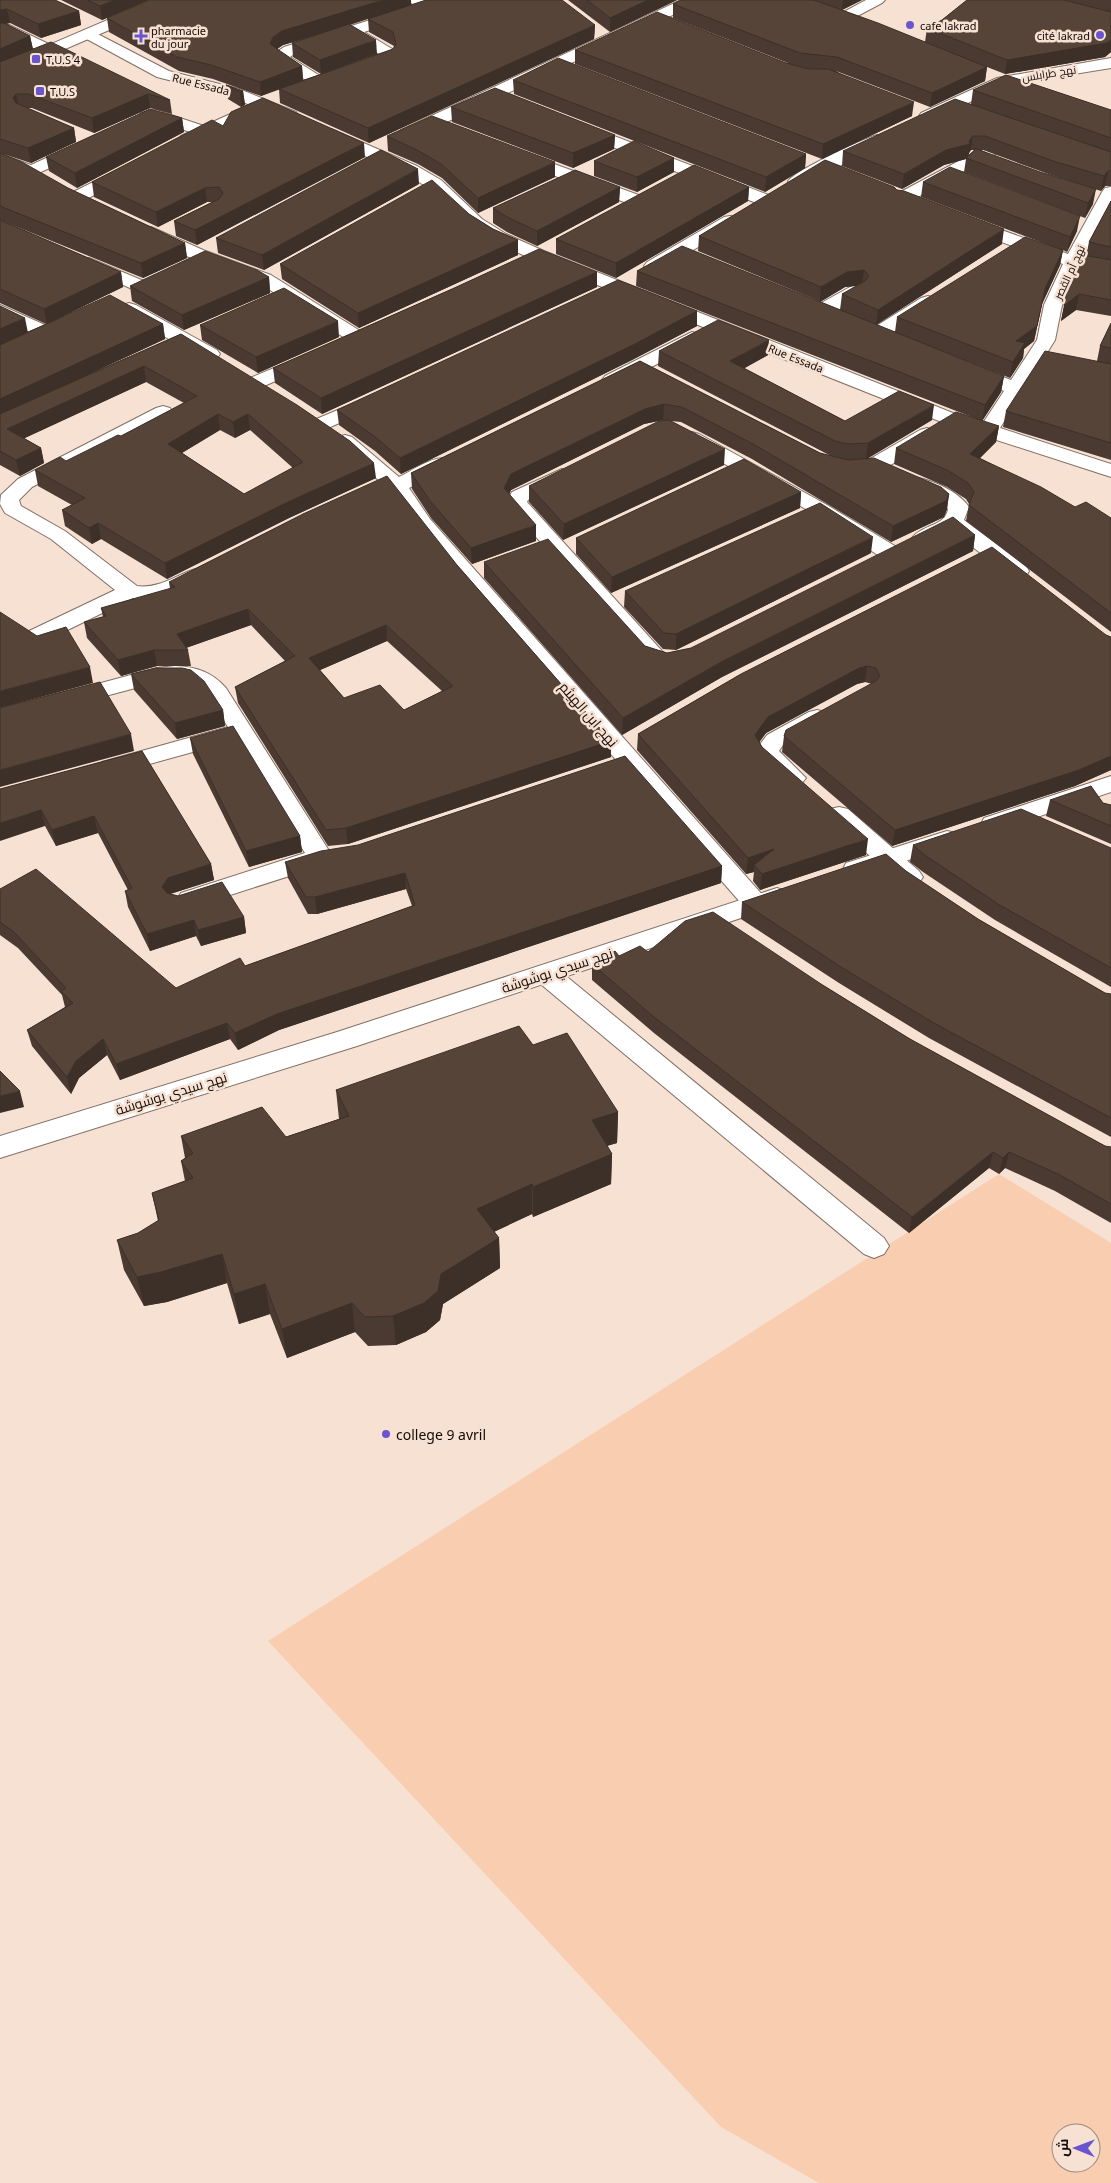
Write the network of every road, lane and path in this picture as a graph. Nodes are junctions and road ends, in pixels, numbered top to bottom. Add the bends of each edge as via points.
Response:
1 (167, 0) edge
2 (416, 0) edge
3 (693, 0) edge
4 (877, 0) edge
5 (826, 12) edge
6 (655, 18) junction
7 (843, 18) junction
8 (673, 25) edge
9 (866, 26) edge
10 (92, 28) junction
11 (594, 29) edge
12 (0, 31) edge
13 (352, 31) junction
14 (610, 40) junction
15 (51, 51) junction
16 (1111, 63) edge
17 (558, 65) junction
18 (0, 72) edge
19 (576, 72) edge
20 (985, 74) edge
21 (1003, 81) junction
22 (319, 82) junction
23 (302, 88) edge
24 (1030, 90) edge
25 (286, 94) edge
26 (496, 94) junction
27 (514, 102) edge
28 (263, 104) junction
29 (951, 105) junction
30 (969, 112) edge
31 (912, 116) edge
32 (300, 120) edge
33 (432, 122) junction
34 (129, 124) edge
35 (568, 124) edge
36 (317, 128) edge
37 (202, 131) junction
38 (896, 131) edge
39 (458, 132) edge
40 (77, 134) dead end
41 (1016, 135) edge
42 (172, 147) edge
43 (503, 149) edge
44 (632, 149) junction
45 (380, 151) junction
46 (977, 156) junction
47 (614, 158) edge
48 (0, 160) edge
49 (802, 160) edge
50 (994, 162) edge
51 (138, 165) edge
52 (597, 165) edge
53 (820, 168) junction
54 (32, 171) junction
55 (946, 173) junction
56 (838, 174) edge
57 (574, 177) junction
58 (964, 180) edge
59 (435, 184) junction
60 (557, 185) edge
61 (883, 192) edge
62 (418, 194) edge
63 (1105, 198) edge
64 (901, 199) junction
65 (766, 200) junction
66 (920, 206) edge
67 (621, 210) edge
68 (498, 212) edge
69 (956, 219) edge
70 (1073, 221) edge
71 (132, 224) edge
72 (476, 224) junction
73 (180, 225) edge
74 (1091, 228) junction
75 (158, 236) junction
76 (1020, 243) junction
77 (554, 246) edge
78 (680, 252) junction
79 (1003, 254) edge
80 (538, 255) junction
81 (76, 258) edge
82 (698, 259) edge
83 (1073, 262) junction
84 (512, 267) edge
85 (1111, 269) edge
86 (282, 270) edge
87 (163, 279) edge
88 (265, 279) junction
89 (631, 279) junction
90 (145, 288) junction
91 (856, 291) edge
92 (288, 292) junction
93 (944, 292) edge
94 (592, 298) edge
95 (271, 300) edge
96 (803, 304) edge
97 (821, 311) junction
98 (2, 315) edge
99 (715, 326) junction
100 (861, 328) junction
101 (376, 330) edge
102 (896, 342) edge
103 (24, 344) edge
104 (341, 345) junction
105 (1036, 357) junction
106 (1055, 361) edge
107 (951, 364) edge
108 (597, 388) edge
109 (1015, 389) junction
110 (384, 396) edge
111 (163, 412) edge
112 (951, 419) junction
113 (673, 428) edge
114 (988, 431) junction
115 (458, 456) edge
116 (828, 464) edge
117 (583, 465) edge
118 (744, 465) junction
119 (874, 465) junction
120 (1111, 471) edge
121 (717, 478) edge
122 (388, 485) junction
123 (820, 508) junction
124 (794, 520) edge
125 (953, 522) junction
126 (223, 562) edge
127 (1030, 581) edge
128 (130, 591) junction
129 (36, 637) edge
130 (682, 658) edge
131 (839, 705) edge
132 (0, 717) edge
133 (242, 731) junction
134 (93, 771) edge
135 (1111, 784) edge
136 (1021, 815) junction
137 (1046, 827) edge
138 (344, 855) edge
139 (320, 857) junction
140 (888, 857) junction
141 (835, 876) edge
142 (800, 888) edge
143 (928, 890) edge
144 (180, 902) edge
145 (756, 904) junction
146 (715, 916) junction
147 (740, 933) edge
148 (546, 974) junction
149 (0, 1147) edge
150 (874, 1246) dead end

1 - 10 street
2 - 13 street via 425,5 424,8
3 - 6 street
4 - 7 street
5 - 7 street
6 - 8 street
6 - 14 street
7 - 9 street
10 - 15 street
10 - 28 street, Rue Essada via 163,74 206,84
11 - 14 street
12 - 15 street via 9,30
13 - 22 street via 387,51 388,56
13 - 22 street via 290,50 281,56
14 - 17 street
15 - 18 street
16 - 21 street, نهج طرابلس
17 - 19 street
17 - 26 street
20 - 21 street
21 - 24 street
21 - 29 street, نهج طرابلس
22 - 23 street
25 - 28 street
26 - 27 street
26 - 33 street
28 - 32 street, Rue Essada
28 - 37 street
29 - 30 street
29 - 31 street, نهج طرابلس via 930,115
33 - 39 street
33 - 45 street
34 - 37 street via 153,115
35 - 44 street
36 - 45 street, Rue Essada
37 - 42 street
38 - 53 street
40 - 54 street via 93,141
41 - 46 street
43 - 57 street
44 - 47 street
44 - 65 street via 683,176
45 - 59 street, Rue Essada
46 - 50 street
46 - 55 street
48 - 54 street
49 - 53 street
51 - 54 street via 84,201
52 - 57 street
53 - 56 street
53 - 65 street
55 - 58 street
55 - 64 street
57 - 60 street
57 - 67 street via 645,196
59 - 62 street
59 - 72 street, Rue Essada
61 - 64 street
63 - 74 street, نهج أم القصر
64 - 66 street
65 - 78 street
68 - 72 street
69 - 76 street
70 - 74 street
71 - 75 street
72 - 80 street, Rue Essada
73 - 75 street
74 - 83 street, نهج أم القصر
75 - 88 street
76 - 79 street
76 - 83 street
77 - 80 street
78 - 82 street
78 - 89 street
80 - 84 street
80 - 89 street, Rue Essada
81 - 90 street
83 - 85 street
83 - 105 street, نهج أم القصر via 1053,305 1049,331
86 - 88 street
87 - 90 street
88 - 92 street
89 - 94 street
89 - 99 street, Rue Essada
90 - 104 street via 115,302 249,378
91 - 97 street
92 - 95 street
92 - 104 street
93 - 100 street
96 - 97 street
97 - 100 street
98 - 103 street via 55,329
99 - 108 street via 649,371
99 - 112 street, Rue Essada
100 - 102 street
101 - 104 street
105 - 106 street
105 - 109 street, نهج أم القصر
107 - 109 street
109 - 114 street, نهج أم القصر
110 - 122 street, نهج ابن الهيثم via 313,419 354,448
111 - 128 street via 25,483 9,500 12,509 58,535
112 - 114 street, Rue Essada
112 - 119 street
113 - 118 street
114 - 120 street, Rue Essada
115 - 122 street
116 - 119 street via 850,470
117 - 130 street via 516,500 518,506 557,547 617,600 654,656 666,660
118 - 121 street
118 - 123 street
119 - 125 street via 954,502 959,513
122 - 145 street, نهج ابن الهيثم via 476,572 623,754
123 - 124 street
123 - 125 street via 884,558
125 - 127 street via 984,556
126 - 128 street via 164,591 141,594
128 - 129 street
131 - 140 street via 775,740 768,751 770,757
132 - 133 street via 157,675 190,672 211,683
133 - 134 street
133 - 139 street
135 - 136 street
136 - 137 street
136 - 140 street
138 - 139 street
139 - 144 street
140 - 141 street
140 - 143 street
142 - 145 street, نهج سيدي بوشوشة
145 - 146 street, نهج سيدي بوشوشة
146 - 147 street
146 - 148 street, نهج سيدي بوشوشة
148 - 149 street, نهج سيدي بوشوشة
148 - 150 street

